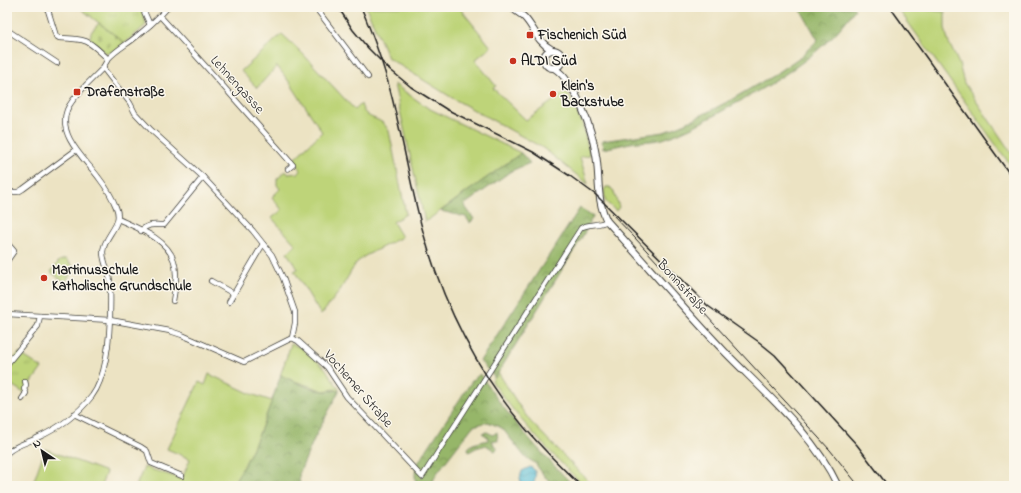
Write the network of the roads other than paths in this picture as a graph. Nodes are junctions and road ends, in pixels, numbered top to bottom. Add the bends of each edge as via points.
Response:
1 (47, 7) edge
2 (142, 7) edge
3 (168, 7) edge
4 (315, 7) edge
5 (511, 7) edge
6 (160, 16) junction
7 (150, 25) junction
8 (7, 30) edge
9 (537, 36) junction
10 (551, 49) junction
11 (544, 56) junction
12 (108, 59) junction
13 (562, 62) junction
14 (57, 63) dead end
15 (103, 68) junction
16 (554, 68) junction
17 (564, 76) junction
18 (368, 77) dead end
19 (76, 150) junction
20 (288, 169) dead end
21 (203, 177) junction
22 (7, 192) edge
23 (118, 219) junction
24 (607, 221) junction
25 (141, 231) junction
26 (7, 243) edge
27 (263, 244) junction
28 (7, 261) edge
29 (211, 281) dead end
30 (234, 294) junction
31 (173, 301) dead end
32 (229, 302) dead end
33 (7, 314) edge
34 (40, 316) junction
35 (110, 320) junction
36 (292, 338) junction
37 (7, 364) edge
38 (25, 380) dead end
39 (22, 399) dead end
40 (74, 414) junction
41 (7, 453) edge
42 (182, 476) dead end
43 (838, 486) edge

1 - 12 street via 56,36 84,40
2 - 7 street
3 - 6 street
4 - 18 street
5 - 9 main road via 525,18
6 - 7 street
6 - 20 street, Lehnengasse via 293,165
7 - 12 street
8 - 14 street
9 - 10 main road
9 - 11 main road
10 - 11 main road
10 - 13 main road via 562,54
11 - 16 main road via 546,64
12 - 15 street
13 - 16 main road
13 - 17 main road, Bonnstraße
15 - 19 street via 77,95 66,111 65,125
15 - 21 street via 135,113
16 - 17 main road, Bonnstraße
17 - 24 main road, Bonnstraße via 588,122 596,154 602,210
19 - 22 street via 23,189 18,192
19 - 23 street via 105,186 116,207
21 - 25 street via 164,225 149,225
21 - 27 street
23 - 25 street
23 - 35 street via 103,252 110,281
24 - 36 street, Vochemer Straße via 581,228 422,477 347,397 327,367
24 - 43 main road, Bonnstraße via 700,325 801,430 826,464
25 - 31 street via 158,240 171,254 175,274
26 - 28 street via 14,251
27 - 30 street
27 - 36 street via 272,255 295,312 296,323
29 - 30 street
30 - 32 street
33 - 34 street
34 - 35 street
34 - 37 street via 38,326
35 - 36 street via 170,331 244,362
35 - 40 street via 101,378 92,396
38 - 39 street via 26,392
40 - 41 street via 45,434
40 - 42 street via 141,447 147,451 151,463

